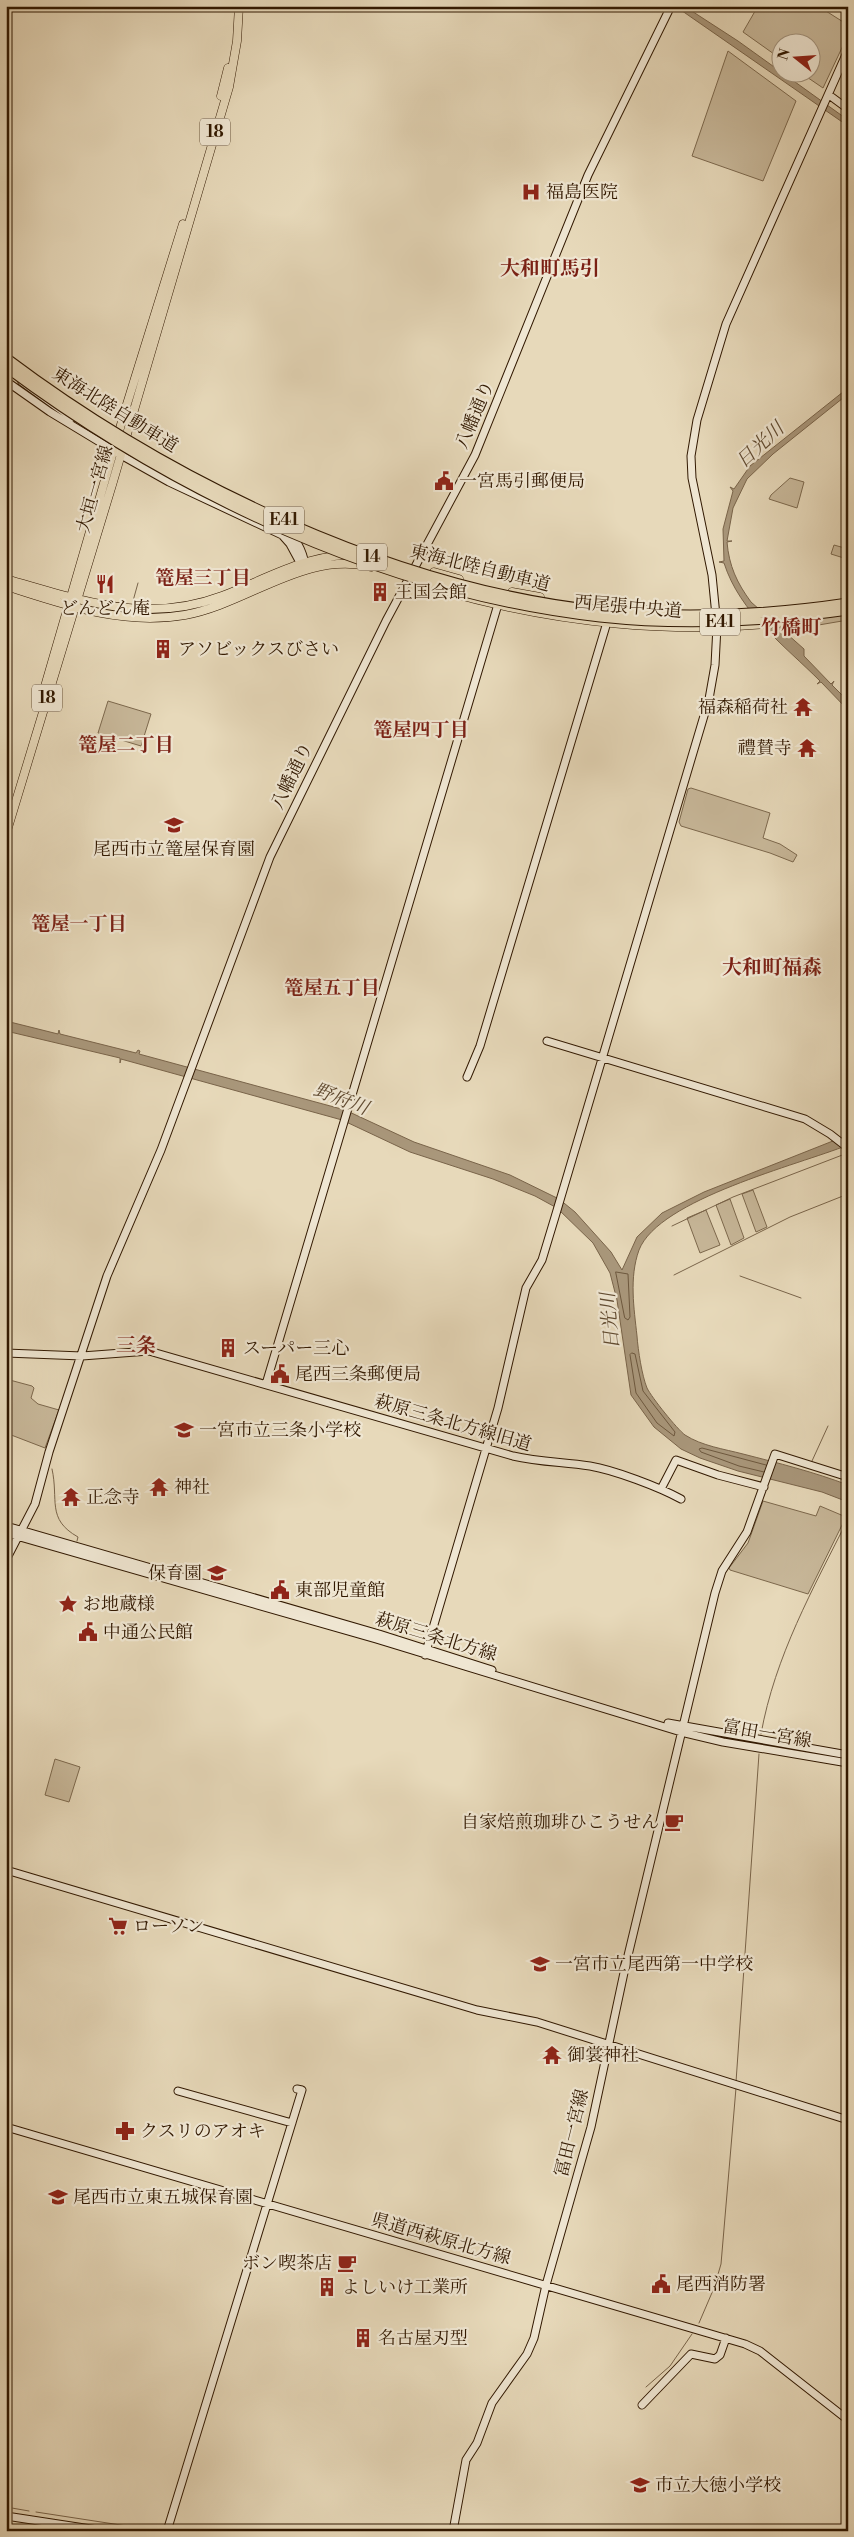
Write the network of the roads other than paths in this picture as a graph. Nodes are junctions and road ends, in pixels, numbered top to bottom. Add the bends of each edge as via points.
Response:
1 (234, 6) edge
2 (239, 6) edge
3 (669, 10) edge
4 (848, 50) edge
5 (828, 98) junction
6 (848, 109) edge
7 (6, 358) edge
8 (6, 367) edge
9 (6, 381) edge
10 (118, 450) junction
11 (302, 562) junction
12 (416, 566) junction
13 (305, 571) junction
14 (6, 579) edge
15 (409, 580) junction
16 (6, 586) edge
17 (502, 590) junction
18 (74, 598) junction
19 (848, 601) edge
20 (498, 605) junction
21 (72, 606) junction
22 (611, 607) junction
23 (717, 611) junction
24 (848, 612) edge
25 (607, 622) junction
26 (718, 626) junction
27 (6, 819) edge
28 (6, 834) edge
29 (547, 1041) dead end
30 (603, 1058) junction
31 (467, 1077) dead end
32 (848, 1148) edge
33 (6, 1353) edge
34 (82, 1356) junction
35 (266, 1384) junction
36 (486, 1448) junction
37 (848, 1477) edge
38 (764, 1487) junction
39 (661, 1489) junction
40 (681, 1499) dead end
41 (6, 1526) edge
42 (6, 1533) edge
43 (20, 1534) junction
44 (6, 1560) edge
45 (426, 1652) junction
46 (682, 1729) junction
47 (848, 1755) edge
48 (848, 1763) edge
49 (6, 1870) edge
50 (608, 2045) junction
51 (297, 2089) dead end
52 (178, 2091) dead end
53 (848, 2120) edge
54 (292, 2123) junction
55 (6, 2127) edge
56 (268, 2204) junction
57 (546, 2285) junction
58 (726, 2338) junction
59 (642, 2405) dead end
60 (848, 2420) edge
61 (6, 2516) edge
62 (104, 2531) edge
63 (167, 2531) edge
64 (453, 2531) edge

1 - 10 main road, 大垣一宮線 / 18 via 233,39 224,84
2 - 10 main road, 大垣一宮線 / 18 via 229,87
3 - 12 street, 八幡通り via 588,175 475,455
4 - 5 street
5 - 6 street
5 - 23 street via 726,324 697,420 691,456 692,478
7 - 19 highway, 東海北陸自動車道 / E41, bridge via 132,442 218,489 317,534 436,576 531,600 628,613 751,614
8 - 10 street via 35,394
8 - 24 highway, 東海北陸自動車道 / E41, bridge via 97,429 215,495 332,548 457,590 546,610 654,621 740,621
9 - 10 street via 50,412
10 - 11 street via 169,482 279,533
10 - 18 main road, 大垣一宮線 / 18
11 - 12 main road, 西尾張中央道 / 14 via 337,555 360,555
11 - 13 street
11 - 18 main road, 西尾張中央道 / 14 via 221,596 174,609 127,609
12 - 15 street, 八幡通り
12 - 17 main road, 西尾張中央道 / 14
13 - 15 main road, 西尾張中央道 / 14 via 330,565 356,564
13 - 21 main road, 西尾張中央道 / 14 via 224,604 186,615 130,618
14 - 18 main road, 西尾張中央道 / 14
15 - 20 main road, 西尾張中央道 / 14
15 - 34 street, 八幡通り via 323,745 270,857 146,1188 107,1276
16 - 21 main road, 西尾張中央道 / 14
17 - 20 street
17 - 22 main road, 西尾張中央道 / 14
18 - 21 main road, 大垣一宮線 / 18
19 - 23 main road, 西尾張中央道 / 14, bridge
20 - 25 main road, 西尾張中央道 / 14
20 - 35 street
21 - 27 main road, 大垣一宮線 / 18
21 - 28 main road, 大垣一宮線 / 18
22 - 23 main road, 西尾張中央道 / 14
22 - 25 street
23 - 26 street
24 - 26 main road, 西尾張中央道 / 14 via 782,622
25 - 26 main road, 西尾張中央道 / 14
25 - 31 street via 480,1046
26 - 30 street via 709,699
29 - 30 street
30 - 32 street via 805,1119
30 - 36 street via 542,1260 526,1288
33 - 34 street, 萩原三条北方線旧道
34 - 35 street, 萩原三条北方線旧道 via 149,1351
34 - 43 street, 八幡通り via 35,1504
35 - 36 street, 萩原三条北方線旧道
36 - 39 street, 萩原三条北方線旧道 via 538,1462 591,1466
36 - 45 street
37 - 38 street via 775,1454
38 - 39 street via 676,1460
38 - 46 street, 冨田一宮線 via 746,1536 722,1571
39 - 40 street, 萩原三条北方線旧道
41 - 43 street, 萩原三条北方線
42 - 43 street, 萩原三条北方線
43 - 44 street, 八幡通り
43 - 45 street, 萩原三条北方線
45 - 46 street, 萩原三条北方線
46 - 47 street, 富田一宮線
46 - 48 street, 富田一宮線 via 723,1742
46 - 50 street, 冨田一宮線
49 - 50 street via 476,2010 537,2022
50 - 53 street
50 - 57 street, 冨田一宮線 via 591,2127
51 - 54 street via 302,2090
52 - 54 street
54 - 56 street
55 - 56 street, 県道西萩原北方線
56 - 57 street, 県道西萩原北方線
56 - 63 street
57 - 58 street, 県道西萩原北方線
57 - 64 street, 冨田一宮線 via 530,2348 492,2403 477,2443 466,2460
58 - 59 street via 720,2355 715,2359 691,2354
58 - 60 street, 県道西萩原北方線 via 760,2352
61 - 62 street

